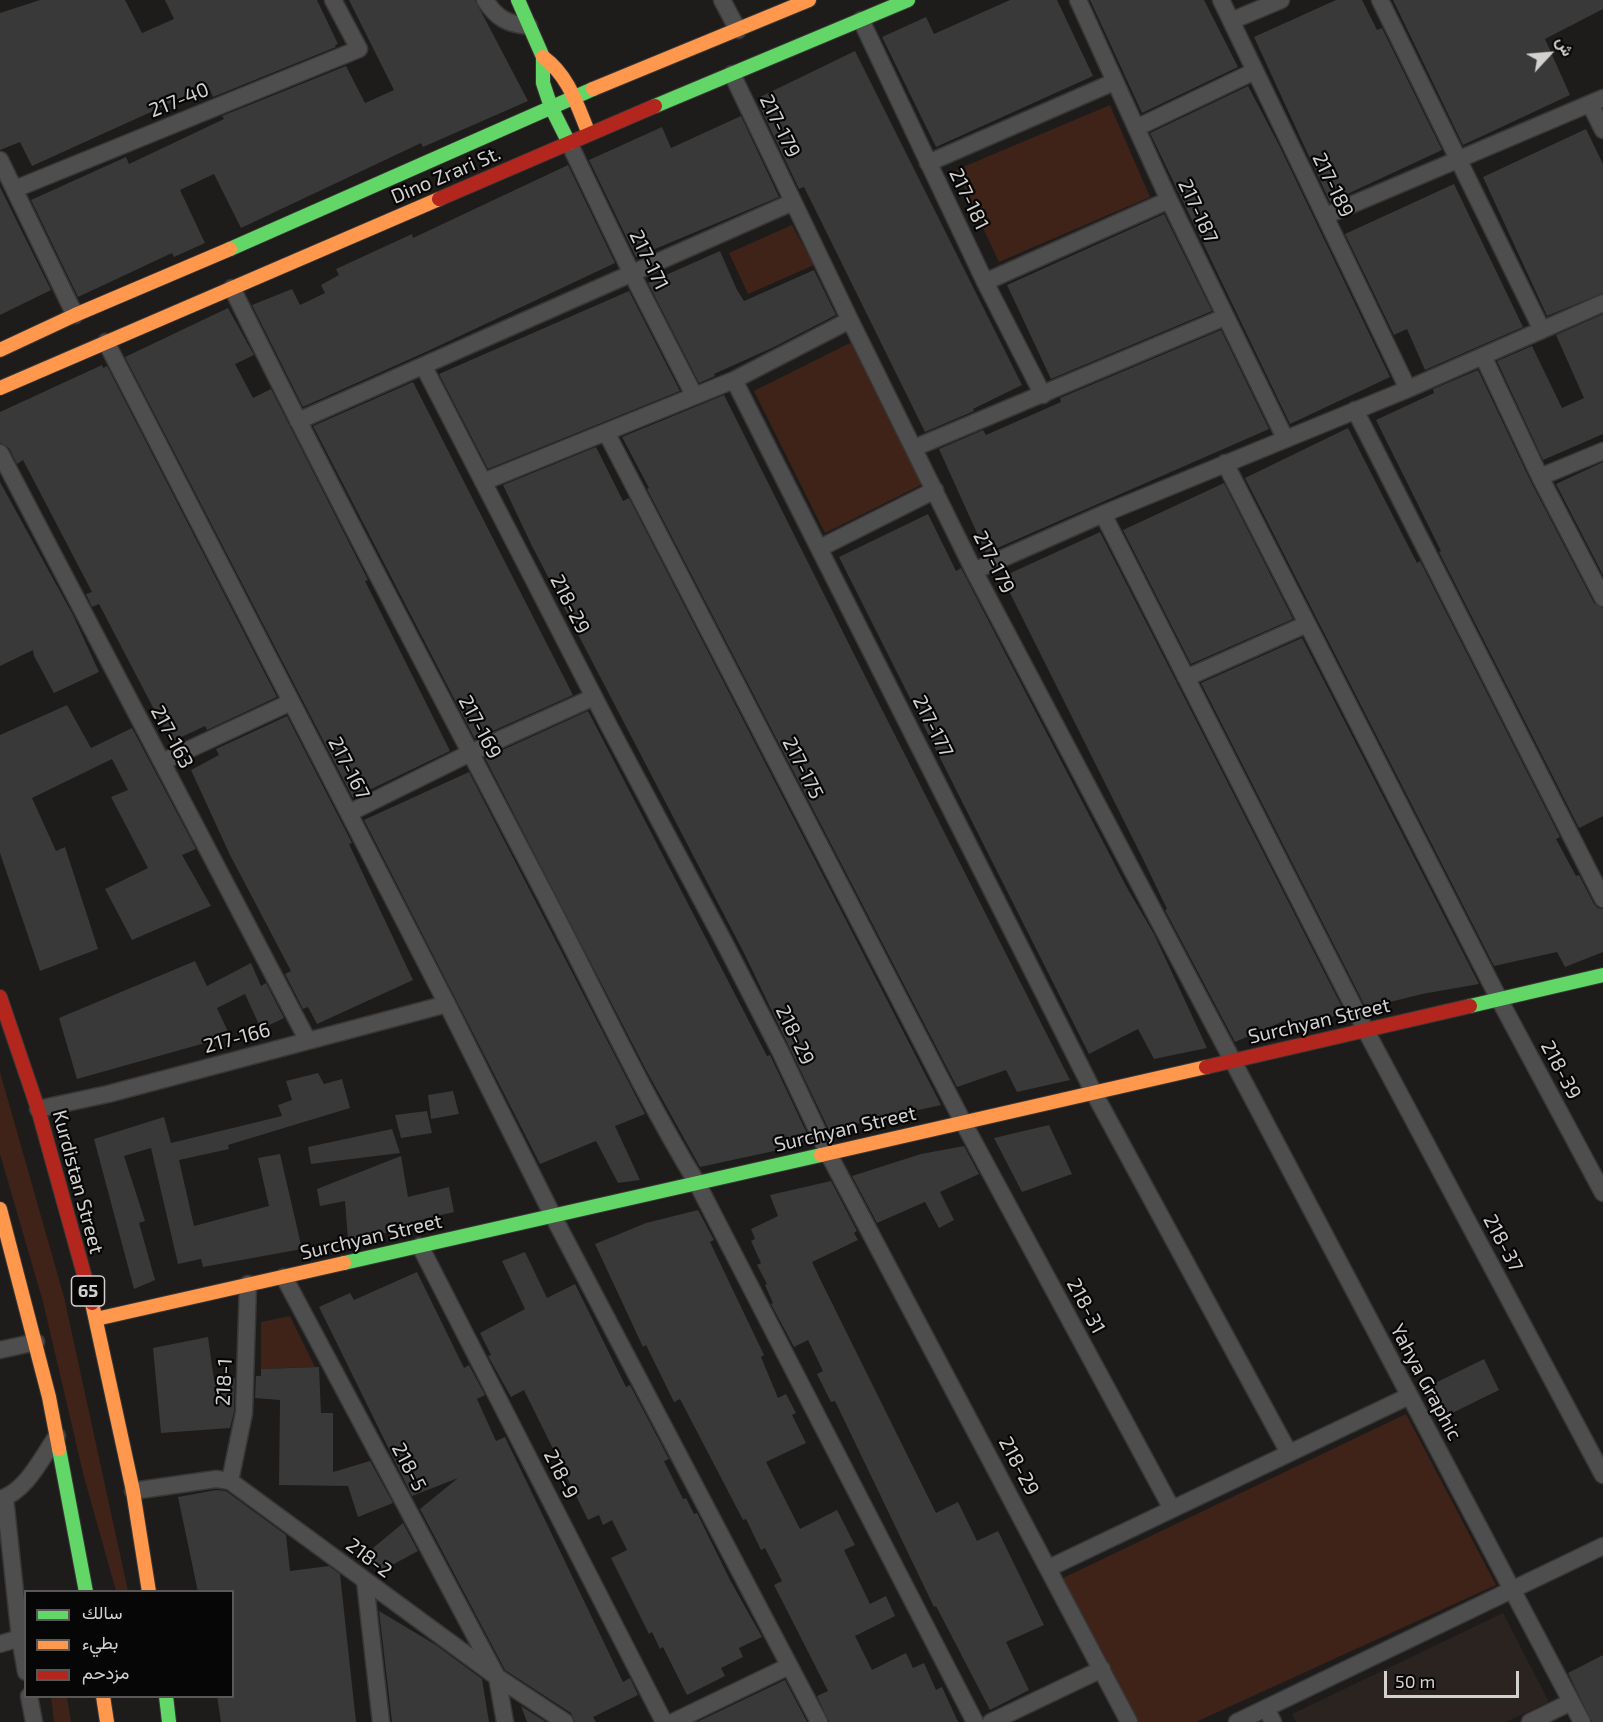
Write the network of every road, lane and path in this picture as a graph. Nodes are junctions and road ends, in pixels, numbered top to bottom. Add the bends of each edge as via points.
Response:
1 (333, 0) edge
2 (485, 0) edge
3 (518, 0) edge
4 (722, 0) edge
5 (809, 0) edge
6 (908, 0) edge
7 (1078, 0) edge
8 (1221, 0) edge
9 (1281, 0) edge
10 (1380, 0) edge
11 (861, 20) junction
12 (1232, 21) junction
13 (529, 26) junction
14 (738, 30) junction
15 (543, 57) junction
16 (1255, 71) junction
17 (732, 74) junction
18 (1114, 82) junction
19 (573, 97) junction
20 (1597, 101) edge
21 (551, 107) junction
22 (1136, 128) junction
23 (1603, 130) edge
24 (589, 134) junction
25 (569, 143) junction
26 (1458, 159) junction
27 (0, 160) edge
28 (928, 163) junction
29 (15, 189) junction
30 (1169, 200) junction
31 (793, 202) junction
32 (1324, 216) junction
33 (631, 272) junction
34 (985, 282) junction
35 (232, 288) junction
36 (1603, 303) edge
37 (75, 315) junction
38 (1225, 317) junction
39 (850, 320) junction
40 (1542, 330) junction
41 (106, 342) junction
42 (0, 350) edge
43 (1483, 356) junction
44 (424, 367) junction
45 (734, 380) junction
46 (0, 388) edge
47 (1408, 389) junction
48 (694, 395) junction
49 (1043, 395) junction
50 (1355, 410) junction
51 (298, 421) junction
52 (606, 432) junction
53 (1285, 438) junction
54 (914, 448) junction
55 (1603, 452) edge
56 (0, 453) edge
57 (1225, 463) junction
58 (1540, 477) junction
59 (483, 482) junction
60 (935, 490) junction
61 (1103, 514) junction
62 (820, 548) junction
63 (974, 571) junction
64 (1603, 598) edge
65 (1307, 624) junction
66 (1186, 678) junction
67 (594, 697) junction
68 (291, 702) junction
69 (470, 753) junction
70 (162, 762) junction
71 (349, 813) junction
72 (1603, 899) edge
73 (1603, 975) edge
74 (0, 997) edge
75 (1499, 999) junction
76 (447, 1004) junction
77 (1365, 1031) junction
78 (308, 1041) junction
79 (1232, 1061) junction
80 (1094, 1093) junction
81 (38, 1109) junction
82 (963, 1122) junction
83 (828, 1153) junction
84 (696, 1183) junction
85 (1603, 1193) edge
86 (0, 1209) edge
87 (552, 1216) junction
88 (420, 1246) junction
89 (284, 1276) junction
90 (248, 1284) junction
91 (96, 1319) junction
92 (36, 1342) junction
93 (0, 1350) edge
94 (1409, 1396) junction
95 (57, 1436) junction
96 (1289, 1453) junction
97 (1603, 1475) edge
98 (230, 1481) junction
99 (133, 1491) junction
100 (3, 1498) edge
101 (1172, 1509) junction
102 (1603, 1546) edge
103 (1049, 1568) junction
104 (365, 1581) junction
105 (1512, 1589) junction
106 (86, 1590) edge
107 (149, 1590) edge
108 (20, 1638) junction
109 (0, 1644) edge
110 (24, 1661) edge
111 (789, 1666) junction
112 (1102, 1669) junction
113 (497, 1677) junction
114 (29, 1698) edge
115 (103, 1698) edge
116 (166, 1698) edge
117 (1571, 1702) junction
118 (1270, 1715) edge
119 (34, 1722) edge
120 (107, 1722) edge
121 (169, 1722) edge
122 (381, 1722) edge
123 (505, 1722) edge
124 (565, 1722) edge
125 (664, 1722) edge
126 (673, 1722) edge
127 (819, 1722) edge
128 (975, 1722) edge
129 (991, 1722) edge
130 (1129, 1722) edge
131 (1237, 1722) edge
132 (1530, 1722) edge
133 (1582, 1722) edge

1 - 29 street, 217-40 via 358,49
2 - 13 street via 511,24
3 - 13 main road
4 - 14 street
5 - 14 main road, Dino Zrari St.
6 - 11 main road, Dino Zrari St.
7 - 18 street, 217-187
8 - 12 street, 217-189
9 - 12 street
10 - 26 street
11 - 17 main road, Dino Zrari St.
11 - 28 street, 217-181
12 - 16 street, 217-189
13 - 15 main road
14 - 19 main road, Dino Zrari St.
15 - 19 main road via 562,74
15 - 21 main road via 543,83
16 - 22 street
16 - 32 street, 217-189
17 - 24 main road, Dino Zrari St.
17 - 31 street, 217-179
18 - 22 street, 217-187
18 - 28 street
19 - 21 main road, Dino Zrari St.
19 - 24 main road
20 - 23 street
20 - 26 street
21 - 25 main road
21 - 37 main road, Dino Zrari St.
22 - 30 street, 217-187
24 - 25 main road, Dino Zrari St.
25 - 33 street, 217-171
25 - 35 main road, Dino Zrari St.
26 - 32 street
26 - 40 street
27 - 29 street
28 - 34 street, 217-181
29 - 37 street
30 - 34 street
30 - 38 street, 217-187
31 - 33 street
31 - 39 street, 217-179
32 - 47 street, 217-189
33 - 44 street
33 - 48 street, 217-171
34 - 49 street, 217-181
35 - 41 main road, Dino Zrari St.
35 - 51 street, 217-169
36 - 40 street
37 - 42 main road, Dino Zrari St.
38 - 49 street
38 - 53 street, 217-187
39 - 45 street
39 - 54 street, 217-179
40 - 43 street
41 - 46 main road, Dino Zrari St.
41 - 68 street, 217-167
43 - 47 street
43 - 58 street
44 - 51 street
44 - 59 street, 218-29
45 - 48 street
45 - 62 street, 217-177
47 - 50 street
48 - 52 street
49 - 54 street
50 - 53 street
50 - 72 street
51 - 69 street, 217-169
52 - 59 street
52 - 82 street, 217-175
53 - 57 street
54 - 60 street, 217-179
55 - 58 street
56 - 70 street, 217-163
57 - 61 street
57 - 65 street, 218-39
58 - 64 street
59 - 67 street, 218-29
60 - 62 street
60 - 63 street, 217-179
61 - 63 street
61 - 66 street, 218-37
62 - 80 street, 217-177
63 - 79 street, 217-179
65 - 66 street
65 - 75 street, 218-39
66 - 77 street, 218-37
67 - 69 street
67 - 83 street, 218-29 via 780,1051
68 - 70 street
68 - 71 street, 217-167
69 - 71 street
69 - 84 street, 217-169
70 - 78 street, 217-163
71 - 76 street, 217-167
73 - 75 main road, Surchyan Street
74 - 81 main road, Kurdistan Street / 65
75 - 77 main road, Surchyan Street
75 - 85 street, 218-39
76 - 78 street, 217-166
76 - 87 street, 217-167
77 - 79 main road, Surchyan Street
77 - 97 street, 218-37
78 - 81 street, 217-166
79 - 80 main road, Surchyan Street
79 - 94 street, Yahya Graphic
80 - 82 main road, Surchyan Street
80 - 96 street, 217-177
81 - 91 main road, Kurdistan Street / 65
82 - 83 main road, Surchyan Street
82 - 101 street, 218-31
83 - 84 main road, Surchyan Street
83 - 103 street, 218-29
84 - 87 main road, Surchyan Street
84 - 128 street, 217-169
86 - 92 main road
87 - 88 main road, Surchyan Street
87 - 111 street, 217-167
88 - 89 main road, Surchyan Street
88 - 125 street, 218-9
89 - 90 main road, Surchyan Street
89 - 113 street, 218-5
90 - 91 main road, Surchyan Street
90 - 98 street, 218-1 via 244,1413
91 - 99 main road, Kurdistan Street / 65
92 - 93 street
92 - 95 main road
94 - 96 street
94 - 105 street, Yahya Graphic
95 - 100 street via 23,1484
95 - 106 main road
96 - 101 street
98 - 99 street via 216,1479
98 - 104 street, 218-2
99 - 107 main road, Kurdistan Street / 65
100 - 108 street
101 - 103 street
102 - 105 street
103 - 112 street, 218-29
104 - 113 street, 218-2
104 - 122 street
105 - 117 street, Yahya Graphic
105 - 118 street
108 - 109 street
108 - 110 street
111 - 126 street
111 - 127 street, 217-167
112 - 129 street
112 - 130 street, 218-29
113 - 123 street
113 - 124 street, 218-2
114 - 119 street
115 - 120 main road
116 - 121 main road
117 - 132 street
117 - 133 street, Yahya Graphic
118 - 131 street

